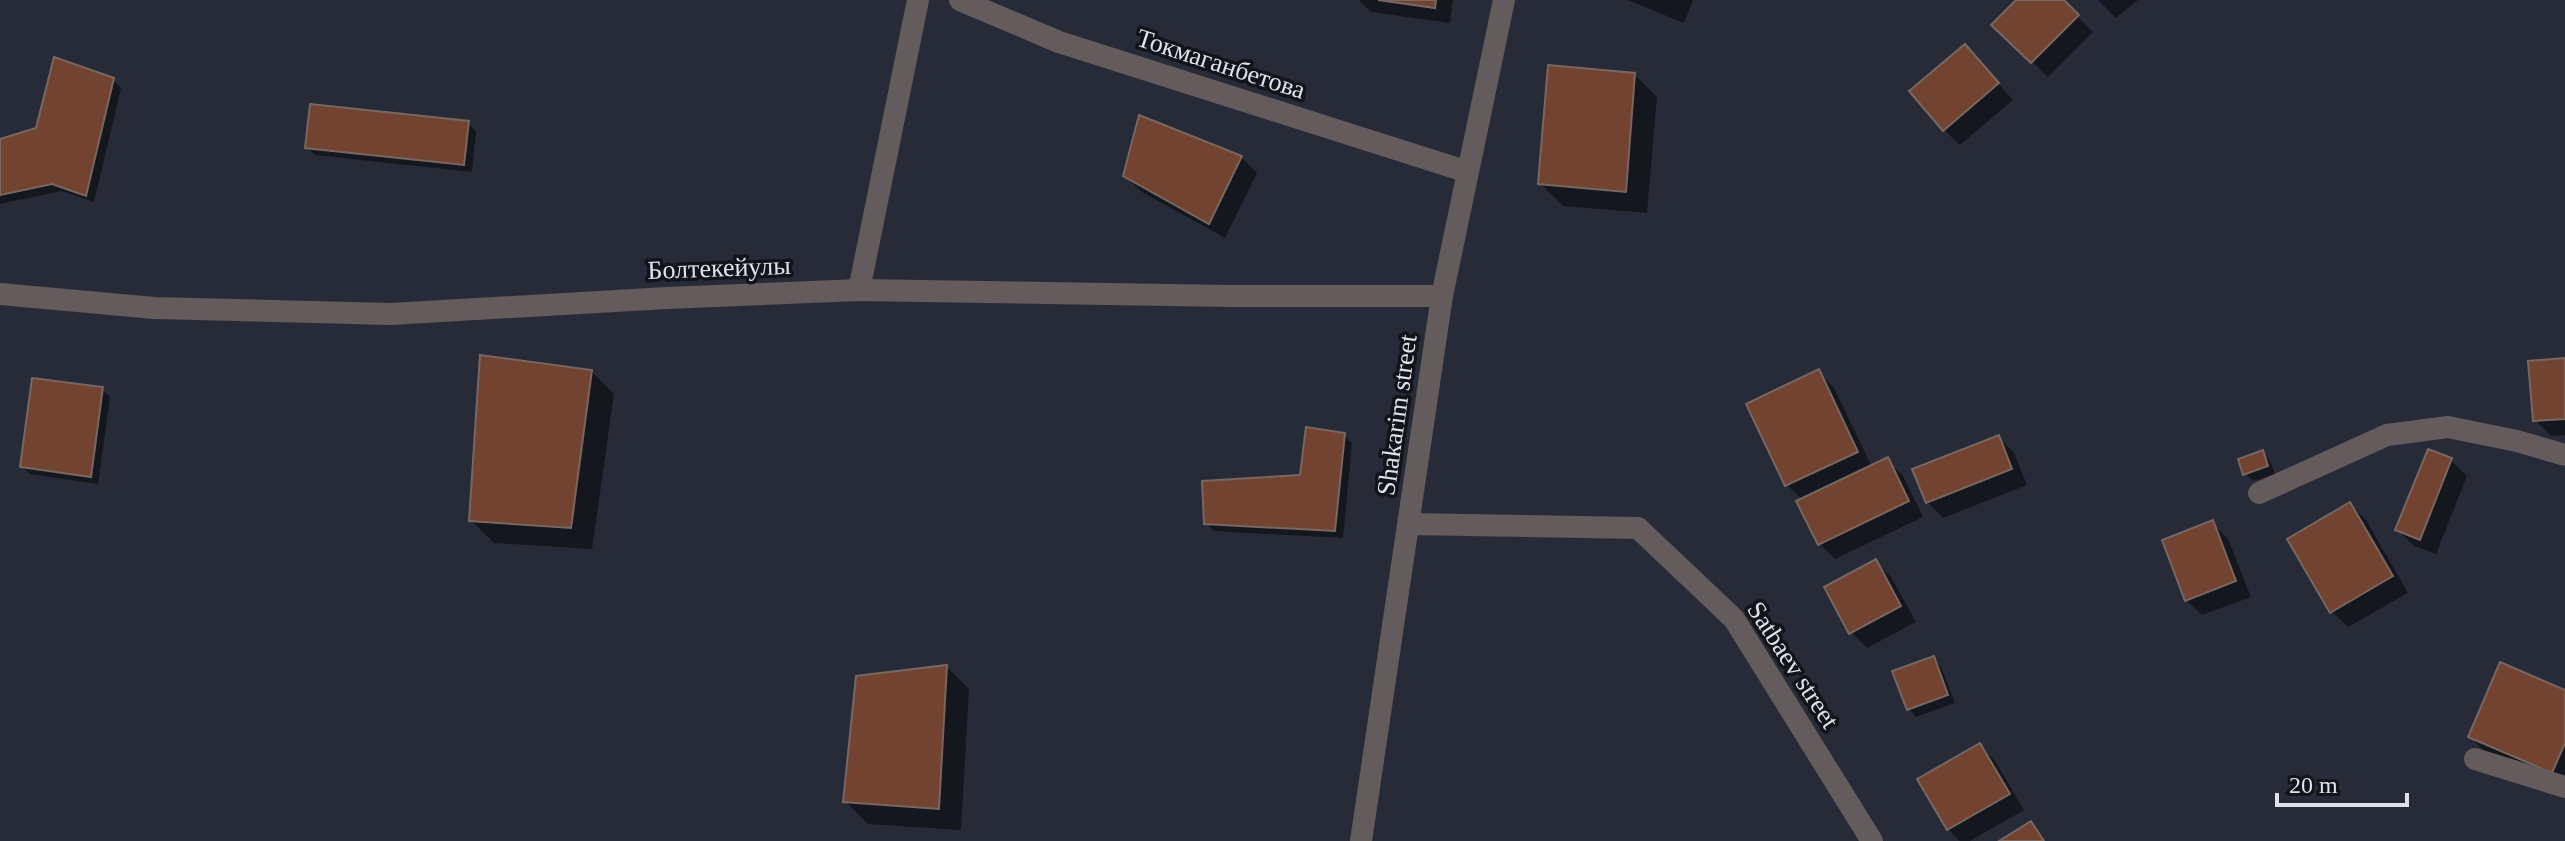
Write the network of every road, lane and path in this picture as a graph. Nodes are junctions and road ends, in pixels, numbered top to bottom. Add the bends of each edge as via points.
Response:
1 (918, 0) edge
2 (960, 0) edge
3 (1504, 0) edge
4 (1468, 172) junction
5 (859, 290) junction
6 (0, 294) edge
7 (1442, 296) junction
8 (2565, 455) edge
9 (2259, 493) dead end
10 (1409, 524) junction
11 (2475, 759) dead end
12 (2565, 787) edge
13 (1361, 841) edge
14 (1872, 841) edge

1 - 5 street
2 - 4 street, Токмаганбетова via 1059,42
3 - 4 street, Shakarim street
4 - 7 street, Shakarim street
5 - 6 street, Болтекейулы via 391,314 154,308
5 - 7 street, Болтекейулы
7 - 10 street, Shakarim street
8 - 9 street via 2448,427 2387,435
10 - 13 street, Shakarim street
10 - 14 street, Satbaev street via 1638,528 1734,619
11 - 12 street

